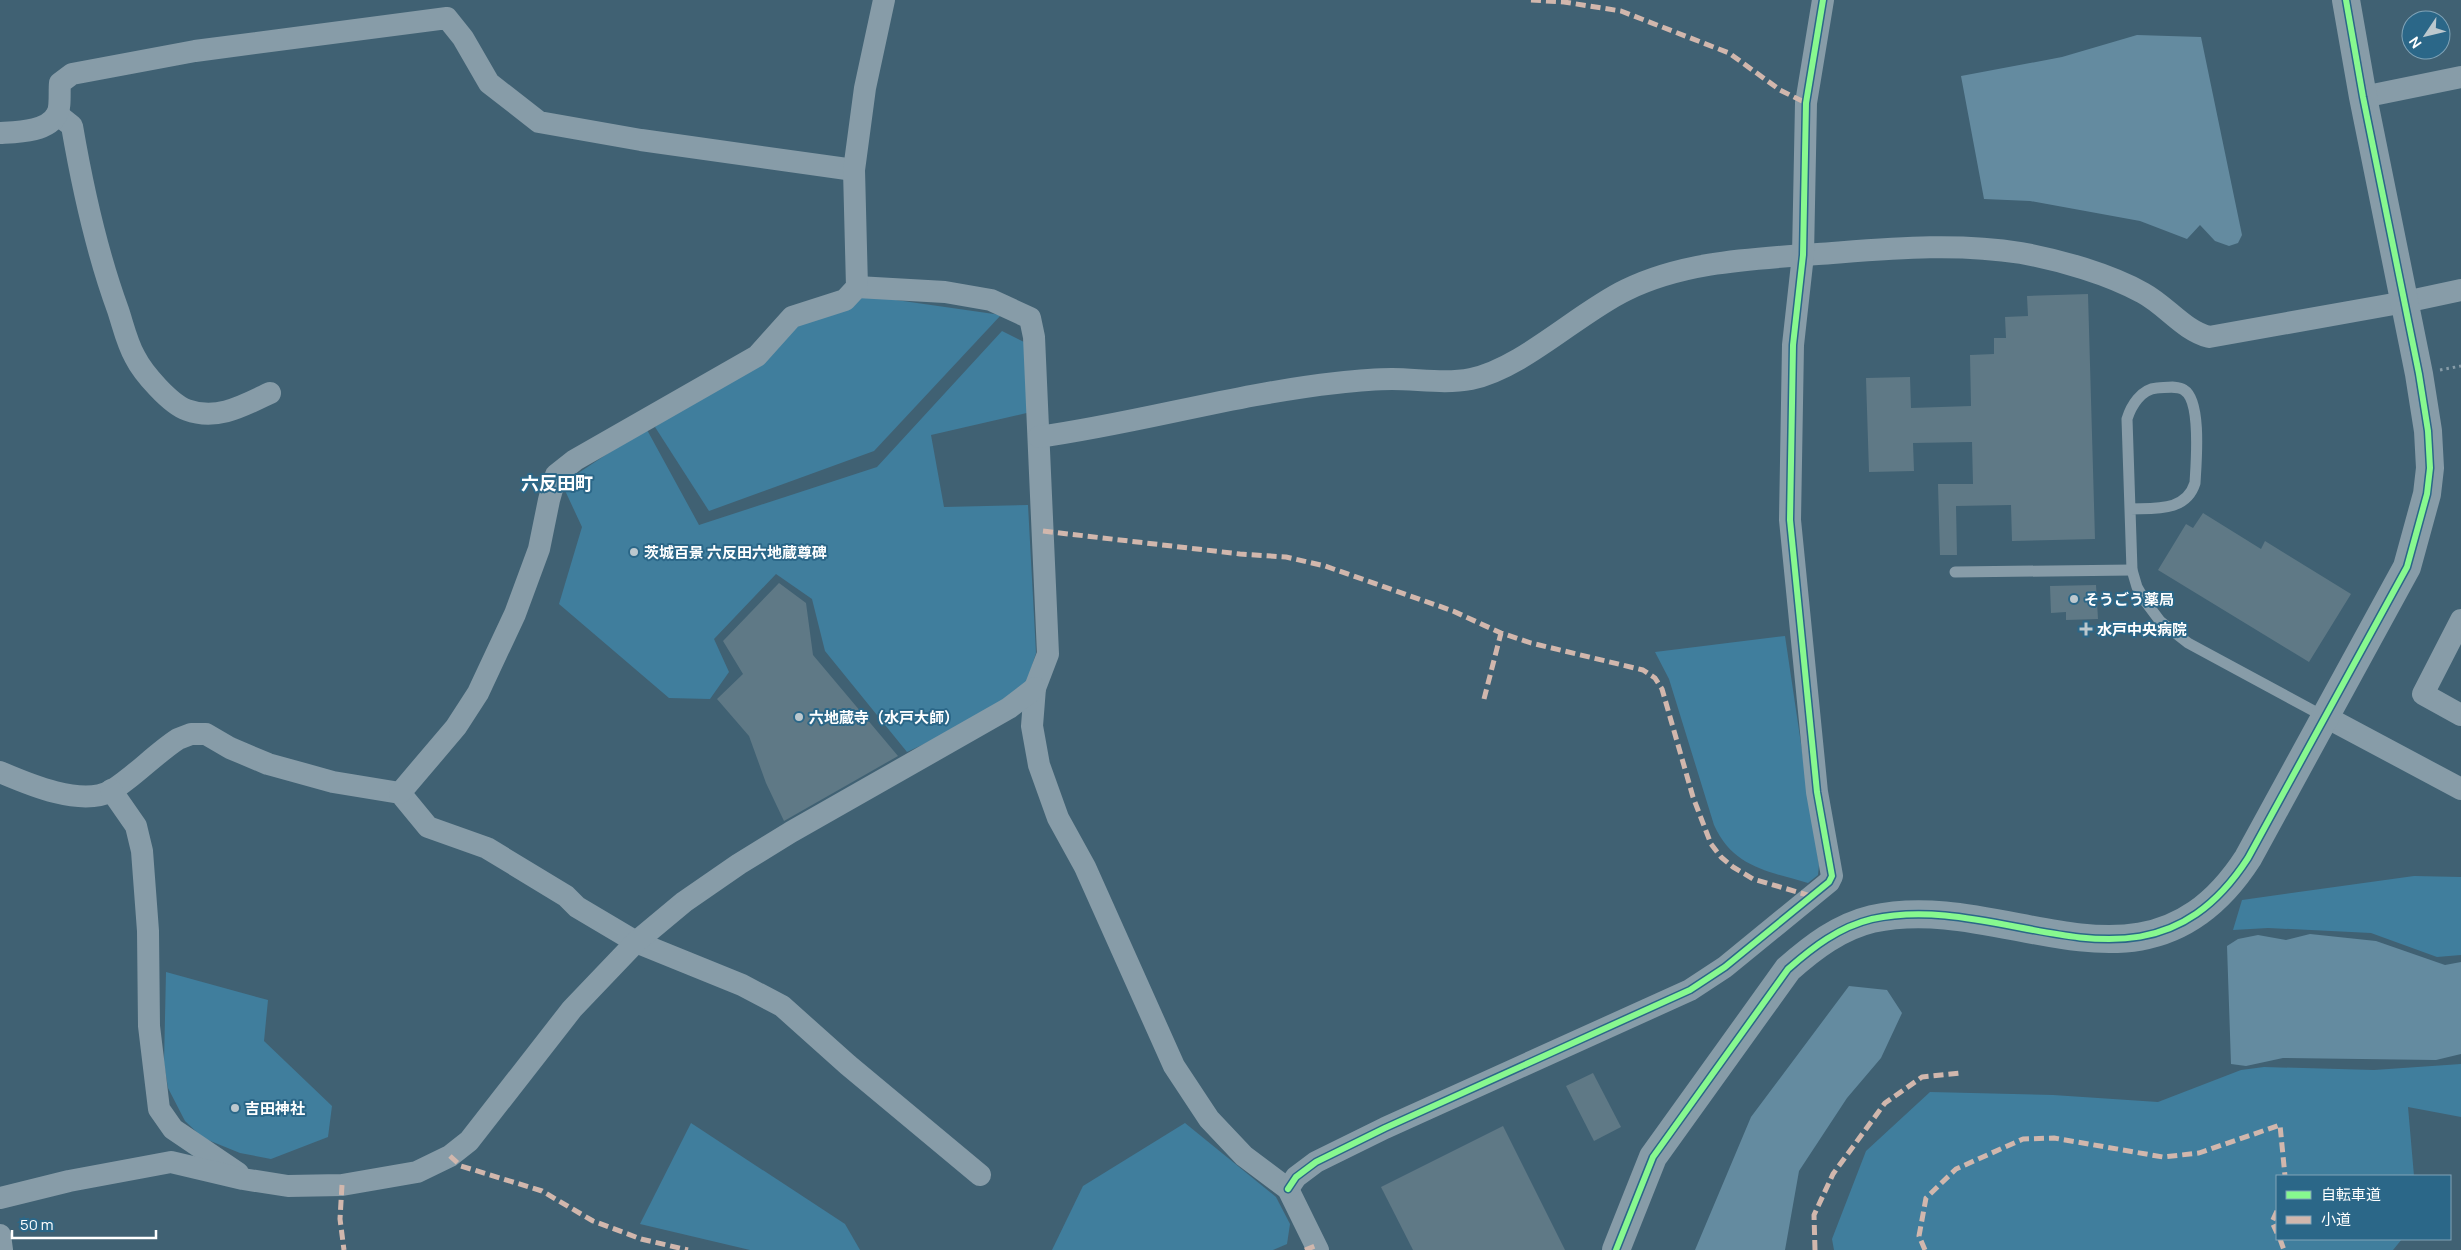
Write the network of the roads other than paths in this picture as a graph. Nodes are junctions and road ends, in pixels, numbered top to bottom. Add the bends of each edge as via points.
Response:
1 (884, 0) edge
2 (1823, 0) edge
3 (2346, 0) edge
4 (2461, 77) edge
5 (2363, 97) junction
6 (57, 114) junction
7 (0, 133) edge
8 (854, 170) junction
9 (1803, 255) junction
10 (857, 287) junction
11 (2461, 290) edge
12 (2404, 302) junction
13 (270, 394) dead end
14 (1039, 437) junction
15 (2130, 509) junction
16 (2132, 570) junction
17 (1955, 572) dead end
18 (2461, 620) edge
19 (1035, 688) junction
20 (2461, 715) edge
21 (2326, 717) junction
22 (0, 772) edge
23 (2461, 789) edge
24 (111, 790) junction
25 (400, 793) junction
26 (636, 942) junction
27 (980, 1175) dead end
28 (243, 1179) junction
29 (1288, 1189) junction
30 (0, 1198) edge
31 (0, 1235) edge
32 (2, 1250) edge
33 (1318, 1250) edge
34 (1616, 1250) edge

1 - 8 street via 865,88
2 - 9 street via 1806,103
3 - 5 street
4 - 5 street
5 - 12 street
6 - 7 street via 48,124
6 - 8 street via 60,83 72,74 195,51 447,18 463,38 489,83 539,122
6 - 13 street via 72,126 96,244 135,357 167,398 185,410 216,414
8 - 10 street
9 - 12 street via 1911,247 1969,247 2023,254 2086,270 2144,294 2190,330 2209,337
9 - 14 street via 1702,266 1646,282 1625,290 1512,362 1473,378 1335,383
9 - 29 street via 1793,345 1790,520 1817,792 1832,876 1829,882 1725,967 1690,990 1316,1162 1296,1177
10 - 14 street via 945,292 991,300 1030,318 1034,337
10 - 25 street via 845,300 792,317 757,356 575,460 556,475 539,549 496,657 456,727
11 - 12 street
12 - 21 street via 2428,431 2430,468 2427,494 2407,567
14 - 19 street via 1048,654
15 - 15 lane via 2127,419 2130,410 2151,388 2185,390 2190,397 2195,420 2196,474 2192,492 2178,504 2167,508
15 - 16 lane
16 - 17 lane
16 - 21 lane via 2146,600 2160,621 2173,632
18 - 20 street via 2423,694
19 - 26 street via 1010,708 739,864 684,902
19 - 29 street via 1032,726 1039,765 1058,818 1089,876 1174,1066 1208,1119 1244,1156
21 - 23 street
21 - 34 street via 2234,878 2217,897 2177,924 2152,934 2104,940 2073,938 1942,915 1902,915 1870,920 1816,944 1788,969 1653,1157
22 - 24 street via 36,787 77,796 98,796
24 - 25 street via 178,739 191,734 206,734 268,764 333,782
24 - 28 street via 136,826 142,851 148,931 149,1026 159,1109 173,1129
25 - 26 street via 428,827 486,848
26 - 27 street via 742,985 782,1006
26 - 28 street via 572,1009 469,1141 450,1156 417,1172 342,1186 288,1186
28 - 30 street via 171,1162
29 - 33 street
31 - 32 street

